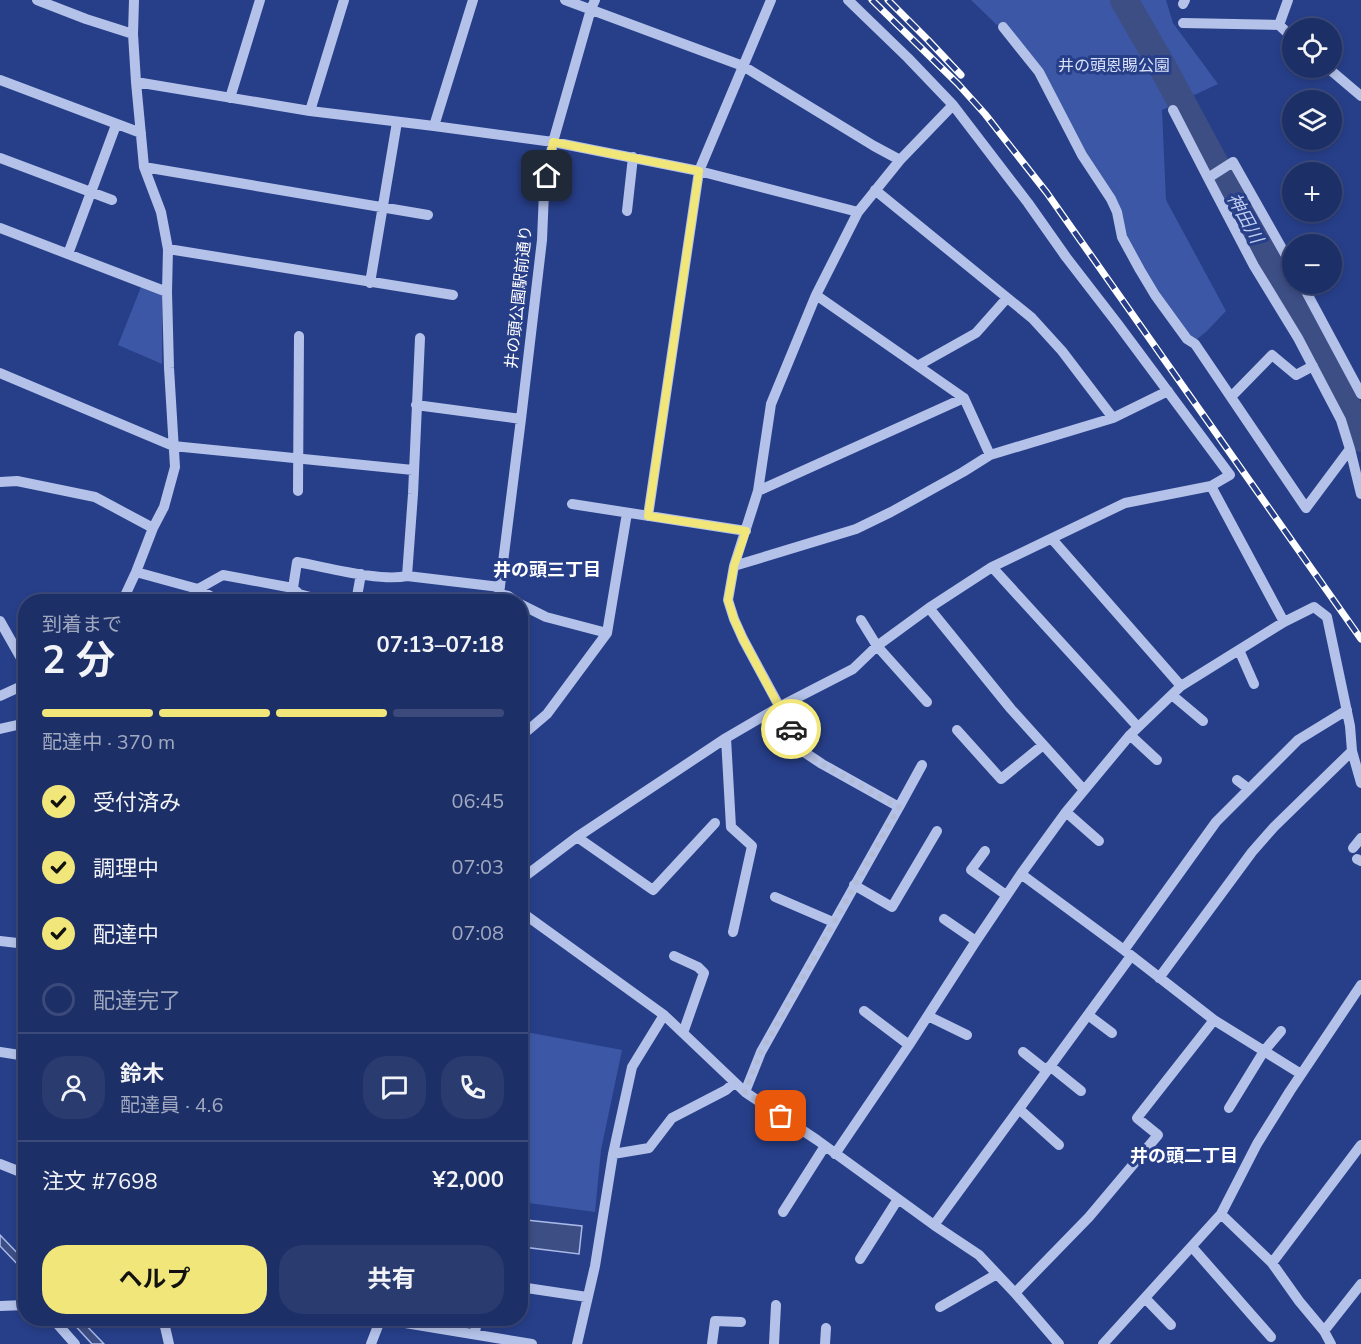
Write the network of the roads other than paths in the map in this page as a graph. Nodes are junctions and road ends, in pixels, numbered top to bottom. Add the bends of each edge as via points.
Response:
1 (37, 0) edge
2 (134, 0) edge
3 (260, 0) edge
4 (344, 0) edge
5 (473, 0) edge
6 (565, 0) edge
7 (771, 0) edge
8 (848, 0) edge
9 (1288, 0) edge
10 (593, 4) edge
11 (1183, 23) dead end
12 (1279, 25) junction
13 (1003, 27) dead end
14 (1282, 28) edge
15 (134, 34) junction
16 (743, 66) junction
17 (1340, 78) edge
18 (0, 80) edge
19 (136, 82) junction
20 (1361, 96) edge
21 (230, 98) junction
22 (953, 105) junction
23 (1173, 110) dead end
24 (310, 111) junction
25 (397, 122) junction
26 (116, 125) junction
27 (434, 126) junction
28 (141, 133) junction
29 (553, 142) junction
30 (633, 157) junction
31 (0, 158) edge
32 (900, 160) junction
33 (144, 167) junction
34 (699, 171) junction
35 (1210, 177) junction
36 (875, 190) junction
37 (91, 192) junction
38 (112, 200) dead end
39 (382, 207) junction
40 (627, 211) dead end
41 (858, 212) junction
42 (428, 215) dead end
43 (0, 228) edge
44 (168, 249) junction
45 (1282, 249) edge
46 (68, 254) junction
47 (370, 283) junction
48 (167, 292) junction
49 (1307, 294) edge
50 (816, 295) junction
51 (453, 296) dead end
52 (1007, 298) junction
53 (299, 336) dead end
54 (420, 338) dead end
55 (919, 365) junction
56 (1313, 366) junction
57 (0, 373) edge
58 (1168, 391) junction
59 (1361, 394) edge
60 (1231, 397) junction
61 (964, 398) junction
62 (417, 405) junction
63 (1113, 418) junction
64 (521, 420) junction
65 (173, 446) junction
66 (1355, 454) edge
67 (990, 455) junction
68 (297, 459) junction
69 (413, 470) junction
70 (0, 483) edge
71 (1211, 486) junction
72 (298, 491) dead end
73 (758, 491) junction
74 (1361, 494) edge
75 (572, 504) dead end
76 (627, 513) junction
77 (648, 516) junction
78 (153, 528) junction
79 (746, 531) junction
80 (1052, 539) junction
81 (734, 566) junction
82 (992, 567) junction
83 (136, 572) junction
84 (361, 574) junction
85 (408, 576) junction
86 (293, 588) junction
87 (198, 589) junction
88 (126, 594) edge
89 (207, 594) edge
90 (299, 594) edge
91 (357, 594) edge
92 (499, 594) edge
93 (528, 607) edge
94 (929, 608) junction
95 (861, 620) dead end
96 (0, 621) edge
97 (1284, 622) junction
98 (607, 633) junction
99 (877, 646) junction
100 (1239, 650) junction
101 (18, 653) edge
102 (1254, 684) dead end
103 (1181, 686) junction
104 (18, 688) edge
105 (1172, 695) junction
106 (0, 696) edge
107 (927, 702) dead end
108 (779, 707) junction
109 (1347, 710) junction
110 (1203, 721) dead end
111 (18, 725) edge
112 (0, 729) edge
113 (528, 730) edge
114 (957, 730) dead end
115 (1134, 731) junction
116 (726, 738) junction
117 (1044, 745) junction
118 (1352, 751) junction
119 (1157, 760) dead end
120 (922, 765) dead end
121 (1237, 780) dead end
122 (1361, 783) edge
123 (1249, 789) junction
124 (1084, 790) junction
125 (899, 807) junction
126 (1066, 812) junction
127 (716, 824) dead end
128 (937, 831) dead end
129 (577, 837) junction
130 (1361, 838) edge
131 (1099, 841) dead end
132 (1353, 848) dead end
133 (985, 851) dead end
134 (528, 874) edge
135 (1021, 874) junction
136 (854, 885) junction
137 (1006, 895) junction
138 (775, 897) dead end
139 (528, 917) edge
140 (944, 919) dead end
141 (833, 922) junction
142 (733, 932) dead end
143 (0, 941) edge
144 (976, 941) junction
145 (18, 943) edge
146 (1127, 953) junction
147 (674, 956) dead end
148 (1159, 978) junction
149 (1361, 985) edge
150 (864, 1011) dead end
151 (664, 1015) junction
152 (1088, 1015) junction
153 (928, 1016) junction
154 (1214, 1020) junction
155 (1281, 1031) dead end
156 (683, 1033) junction
157 (1112, 1034) dead end
158 (967, 1035) dead end
159 (909, 1045) junction
160 (0, 1052) edge
161 (1264, 1052) junction
162 (1023, 1053) dead end
163 (18, 1055) edge
164 (1048, 1069) junction
165 (1300, 1074) junction
166 (734, 1083) junction
167 (1081, 1091) dead end
168 (745, 1092) junction
169 (1229, 1108) dead end
170 (1019, 1109) junction
171 (1059, 1145) dead end
172 (1361, 1145) edge
173 (825, 1146) junction
174 (613, 1154) junction
175 (835, 1154) junction
176 (0, 1164) edge
177 (18, 1171) edge
178 (898, 1199) junction
179 (783, 1212) dead end
180 (1221, 1214) junction
181 (934, 1225) junction
182 (1192, 1247) junction
183 (860, 1259) dead end
184 (1272, 1263) junction
185 (997, 1274) junction
186 (1361, 1284) edge
187 (528, 1288) edge
188 (1015, 1293) junction
189 (587, 1297) junction
190 (1145, 1298) junction
191 (18, 1305) edge
192 (776, 1305) dead end
193 (0, 1306) edge
194 (940, 1307) dead end
195 (741, 1322) dead end
196 (1171, 1325) dead end
197 (59, 1326) edge
198 (165, 1326) edge
199 (378, 1326) edge
200 (428, 1326) edge
201 (476, 1326) edge
202 (826, 1328) dead end
203 (1324, 1331) junction
204 (475, 1334) junction
205 (1271, 1337) dead end
206 (75, 1344) edge
207 (169, 1344) edge
208 (371, 1344) edge
209 (532, 1344) edge
210 (577, 1344) edge
211 (712, 1344) edge
212 (774, 1344) edge
213 (825, 1344) edge
214 (1057, 1344) edge
215 (1103, 1344) edge
216 (1331, 1344) edge

1 - 15 street
2 - 15 street
3 - 21 street
4 - 24 street
5 - 27 street
6 - 10 street
7 - 16 street
8 - 22 street
9 - 12 street
10 - 16 street
10 - 29 street, 井の頭公園駅前通り
11 - 12 street
12 - 14 street
13 - 60 street via 1039,72 1082,155 1111,199 1122,237 1155,295
15 - 19 street
16 - 32 street
16 - 34 street
17 - 20 street
18 - 26 street
19 - 21 street
19 - 28 street
21 - 24 street
22 - 32 street
22 - 58 street
23 - 35 street
24 - 25 street
25 - 27 street
25 - 39 street
26 - 28 street
26 - 37 street
27 - 29 street
28 - 33 street
29 - 30 street
29 - 64 street, 井の頭公園駅前通り via 544,192
30 - 34 street
30 - 40 street
31 - 37 street
32 - 36 street
33 - 39 street
33 - 44 street via 161,212
34 - 41 street
34 - 77 street
35 - 45 street via 1233,162
35 - 56 street via 1254,266
36 - 41 street
36 - 52 street
37 - 38 street
37 - 46 street
39 - 42 street
39 - 47 street
41 - 50 street
43 - 46 street
44 - 47 street
44 - 48 street
46 - 48 street
47 - 51 street
48 - 65 street
49 - 59 street
50 - 55 street
50 - 73 street via 771,404
52 - 55 street via 976,333
52 - 63 street via 1062,351
53 - 68 street
54 - 62 street
55 - 61 street
56 - 60 street via 1296,375 1272,355
56 - 66 street
57 - 65 street
58 - 63 street
58 - 71 street via 1230,476
60 - 66 street via 1306,508
61 - 67 street
61 - 73 street
62 - 64 street
62 - 69 street
63 - 67 street
64 - 92 street, 井の頭公園駅前通り
65 - 68 street
65 - 78 street via 175,467 165,507
66 - 74 street
67 - 81 street via 856,529
68 - 69 street
68 - 72 street
69 - 85 street
70 - 78 street via 17,481 95,497
71 - 80 street via 1125,503
71 - 97 street
73 - 79 street
75 - 76 street
76 - 77 street
76 - 98 street
77 - 79 street
78 - 83 street
79 - 81 street
80 - 82 street
80 - 103 street
81 - 108 street via 728,600 743,639
82 - 94 street
82 - 115 street
83 - 87 street
83 - 88 street
84 - 85 street
84 - 86 street via 297,562
84 - 91 street
85 - 92 street
86 - 87 street via 223,575
86 - 90 street
87 - 89 street
93 - 98 street via 546,617
94 - 99 street
94 - 117 street
95 - 99 street
96 - 101 street
97 - 100 street
97 - 109 street via 1314,607 1327,617
98 - 113 street via 547,714
99 - 107 street
99 - 108 street via 853,669
100 - 102 street
100 - 103 street
103 - 105 street
104 - 106 street
105 - 110 street
105 - 115 street
108 - 116 street
108 - 125 street via 804,752
109 - 118 street
109 - 123 street via 1298,740
111 - 112 street
114 - 117 street via 1001,779
115 - 119 street
115 - 124 street
116 - 129 street
116 - 142 street via 731,827 752,846
117 - 124 street
118 - 122 street
118 - 148 street via 1252,852
120 - 125 street
121 - 123 street
123 - 146 street via 1216,822
124 - 126 street
125 - 136 street
126 - 131 street
126 - 135 street
127 - 129 street via 653,890
128 - 136 street via 892,907
129 - 134 street
130 - 132 street
133 - 137 street via 971,870
135 - 137 street
135 - 146 street
136 - 141 street
137 - 144 street
138 - 141 street
139 - 151 street
140 - 144 street
141 - 168 street via 761,1052
143 - 145 street
144 - 153 street
146 - 148 street
146 - 152 street
147 - 156 street via 704,973
148 - 154 street
149 - 165 street
150 - 159 street
151 - 156 street
151 - 174 street via 632,1067
152 - 157 street
152 - 164 street
153 - 158 street
153 - 159 street
154 - 161 street
154 - 188 street via 1137,1118 1158,1136 1089,1217
155 - 161 street
156 - 166 street
159 - 175 street
160 - 163 street
161 - 165 street
161 - 169 street
162 - 164 street
164 - 167 street
164 - 170 street
165 - 180 street via 1257,1144
166 - 168 street
166 - 174 street via 672,1118 649,1148
168 - 173 street
170 - 171 street
170 - 181 street
172 - 184 street
173 - 175 street
173 - 179 street
174 - 189 street
175 - 178 street
176 - 177 street
178 - 181 street
178 - 183 street
180 - 182 street
180 - 184 street
181 - 185 street via 979,1255
182 - 190 street
182 - 205 street
184 - 203 street
185 - 188 street
185 - 194 street
186 - 203 street
187 - 189 street
188 - 214 street
189 - 210 street
190 - 196 street
190 - 215 street
191 - 193 street
192 - 212 street
195 - 211 street via 715,1321
197 - 206 street
198 - 207 street
199 - 208 street
200 - 204 street
201 - 204 street
202 - 213 street
203 - 216 street
204 - 209 street

